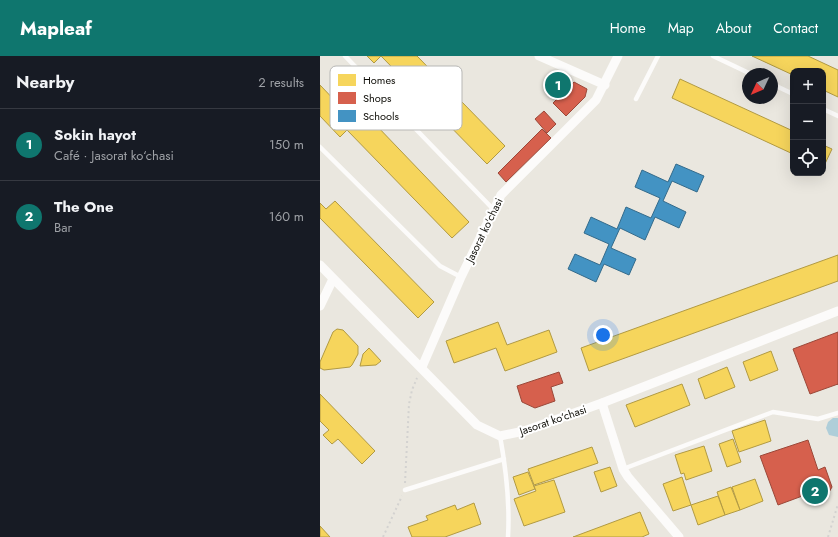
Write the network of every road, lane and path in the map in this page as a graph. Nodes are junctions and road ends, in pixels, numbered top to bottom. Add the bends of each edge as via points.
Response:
1 (345, 56) edge
2 (539, 56) edge
3 (618, 56) edge
4 (658, 56) edge
5 (713, 56) edge
6 (355, 66) edge
7 (742, 70) edge
8 (605, 85) junction
9 (778, 87) edge
10 (790, 93) edge
11 (636, 99) dead end
12 (826, 110) edge
13 (838, 116) edge
14 (417, 130) edge
15 (320, 146) edge
16 (494, 210) junction
17 (320, 265) edge
18 (461, 277) junction
19 (333, 279) junction
20 (320, 306) edge
21 (838, 311) edge
22 (422, 367) junction
23 (602, 403) junction
24 (838, 412) edge
25 (500, 436) junction
26 (504, 459) junction
27 (623, 469) junction
28 (405, 490) junction
29 (838, 504) edge
30 (383, 537) edge
31 (508, 537) edge
32 (679, 537) edge
33 (828, 537) edge

1 - 6 lane
2 - 8 street
3 - 8 street, Jasorat ko'chasi
4 - 11 lane
5 - 7 lane
8 - 16 street, Jasorat ko'chasi via 596,100 501,195
9 - 10 lane
12 - 13 lane
14 - 16 lane
15 - 18 lane via 440,266
16 - 18 street, Jasorat ko'chasi
17 - 19 street
18 - 22 street, Jasorat ko'chasi
19 - 20 street
19 - 22 street
21 - 23 street, Jasorat ko‘chasi
22 - 25 street via 477,425
22 - 28 path via 412,390 410,404
23 - 25 street, Jasorat ko‘chasi via 524,431
23 - 27 street
24 - 27 lane via 818,419 774,412
25 - 26 lane
26 - 28 lane
26 - 31 lane via 509,517
27 - 32 street
28 - 30 path
29 - 33 path

